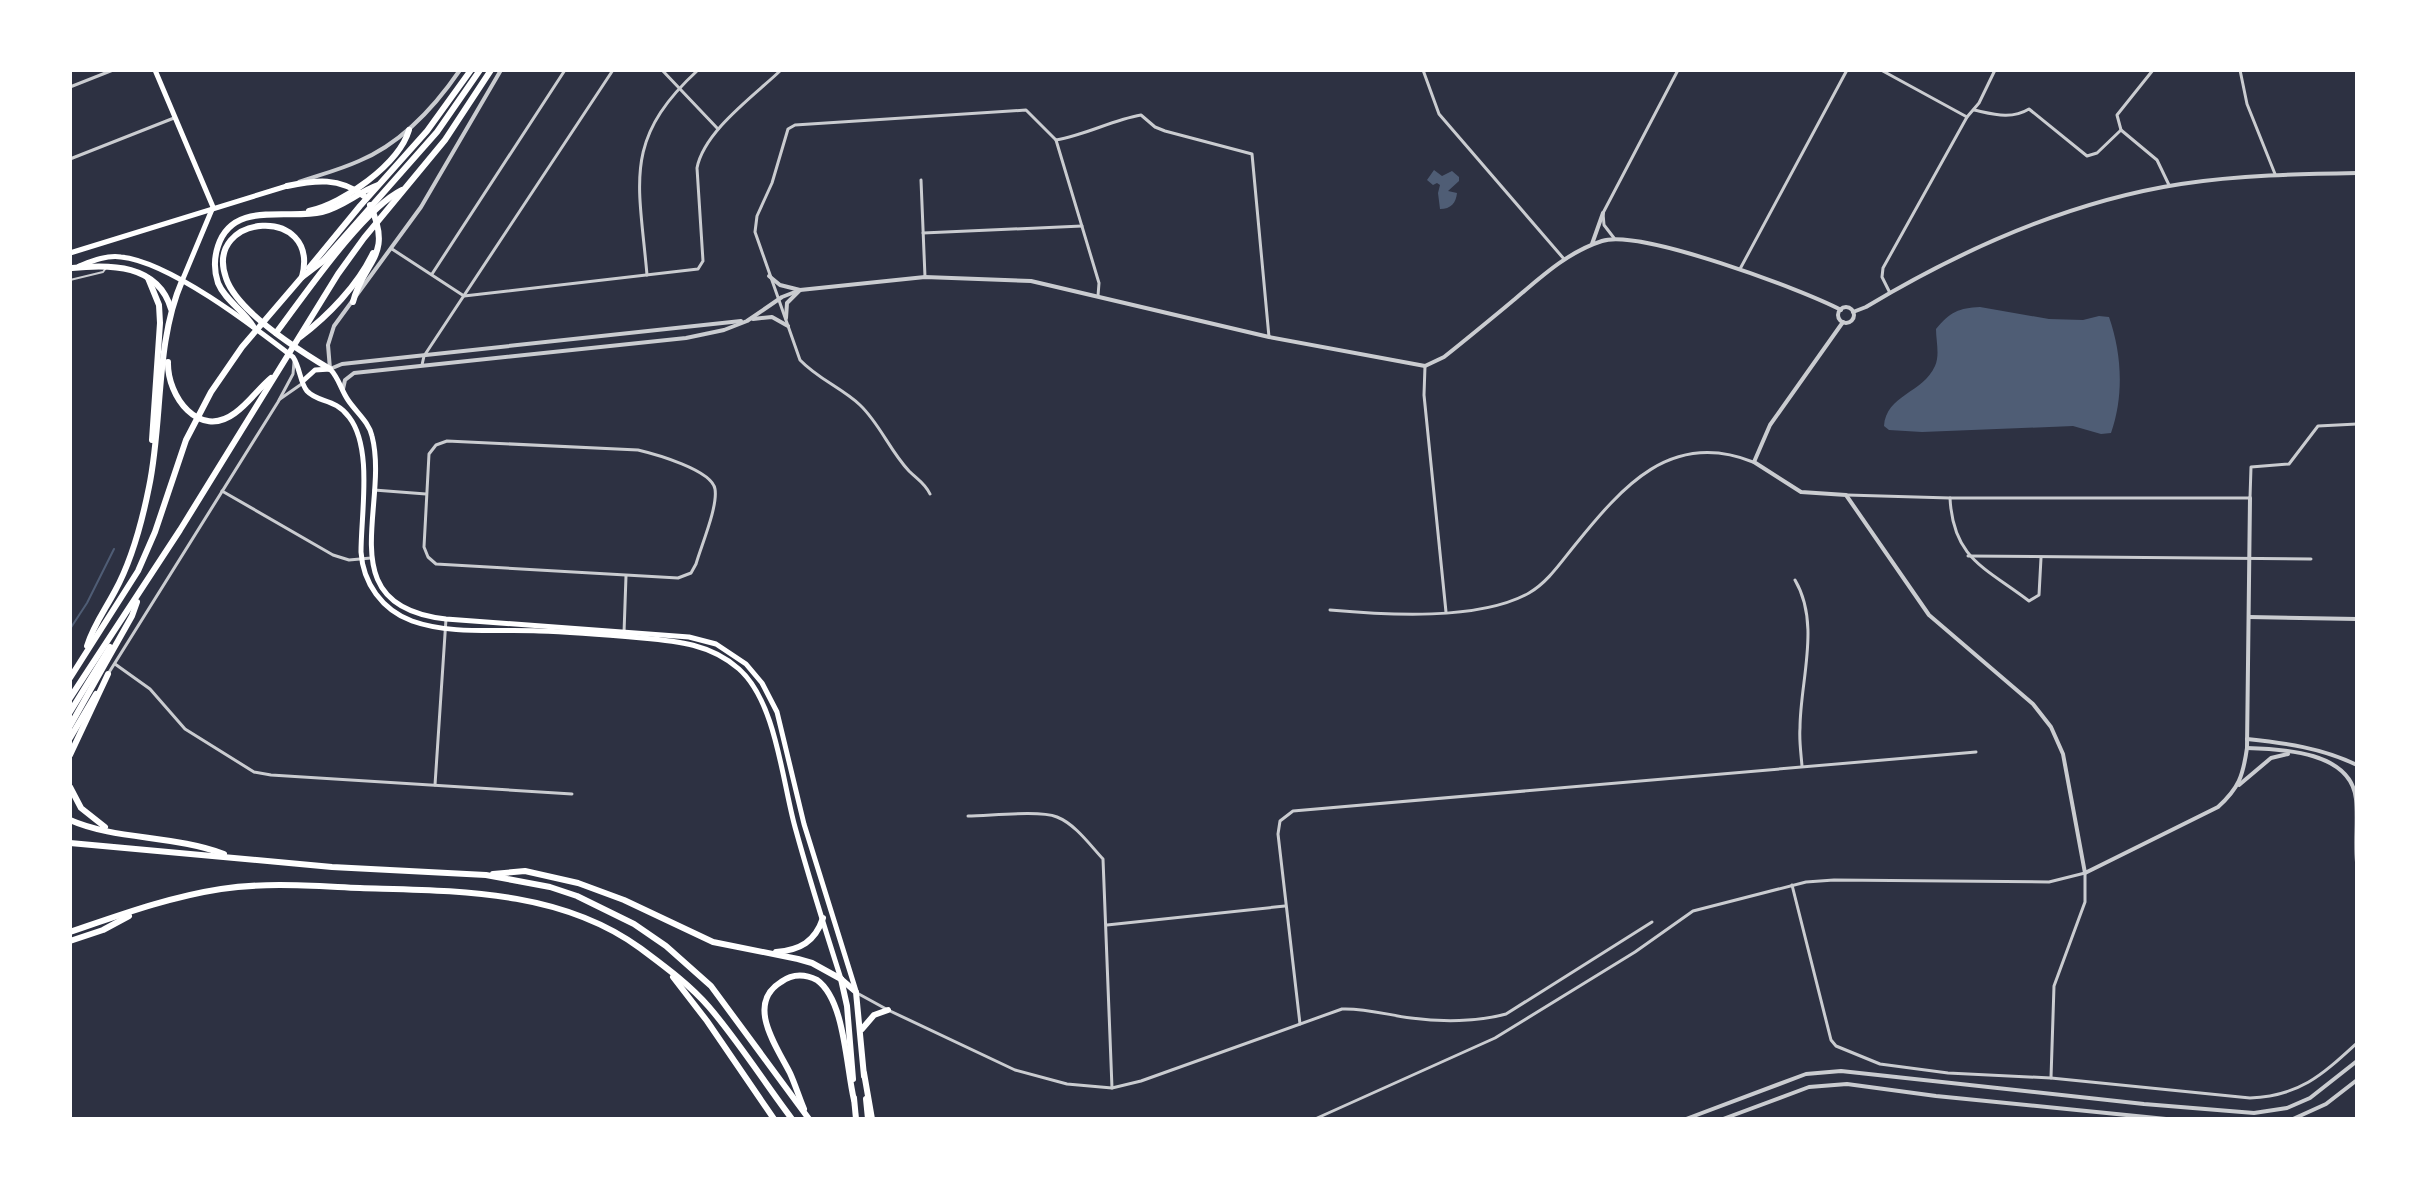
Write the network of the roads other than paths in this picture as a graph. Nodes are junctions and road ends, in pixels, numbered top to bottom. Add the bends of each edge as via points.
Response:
1 (113, 70) edge
2 (155, 70) edge
3 (460, 70) edge
4 (471, 70) edge
5 (480, 70) edge
6 (491, 70) edge
7 (501, 70) edge
8 (565, 70) edge
9 (613, 70) edge
10 (662, 70) edge
11 (698, 70) edge
12 (781, 70) edge
13 (1423, 70) edge
14 (1678, 70) edge
15 (1847, 70) edge
16 (1881, 70) edge
17 (1995, 70) edge
18 (2153, 70) edge
19 (2240, 70) edge
20 (70, 87) edge
21 (679, 88) junction
22 (1973, 109) junction
23 (176, 117) junction
24 (1967, 117) junction
25 (718, 129) junction
26 (409, 130) junction
27 (2121, 130) junction
28 (1056, 140) junction
29 (70, 159) edge
30 (2357, 173) edge
31 (2275, 174) junction
32 (921, 180) dead end
33 (378, 185) junction
34 (287, 186) junction
35 (2170, 186) junction
36 (389, 196) junction
37 (213, 207) junction
38 (1603, 213) junction
39 (290, 214) junction
40 (1082, 226) junction
41 (349, 230) junction
42 (923, 233) junction
43 (379, 238) junction
44 (1614, 238) junction
45 (1590, 246) junction
46 (392, 249) junction
47 (70, 253) edge
48 (1564, 259) junction
49 (110, 265) junction
50 (71, 268) edge
51 (1740, 269) junction
52 (432, 274) junction
53 (647, 275) junction
54 (769, 276) junction
55 (302, 277) junction
56 (925, 277) junction
57 (148, 278) junction
58 (70, 280) edge
59 (182, 281) junction
60 (800, 290) junction
61 (1890, 293) junction
62 (464, 296) junction
63 (1098, 296) junction
64 (778, 300) junction
65 (353, 302) junction
66 (1841, 310) junction
67 (172, 312) junction
68 (1853, 312) junction
69 (786, 318) junction
70 (747, 321) junction
71 (1843, 322) junction
72 (253, 326) junction
73 (788, 326) junction
74 (276, 333) junction
75 (1269, 337) junction
76 (168, 339) junction
77 (294, 342) junction
78 (424, 356) junction
79 (293, 357) junction
80 (422, 365) junction
81 (1425, 366) junction
82 (330, 369) junction
83 (275, 376) junction
84 (303, 383) junction
85 (342, 391) junction
86 (278, 402) junction
87 (2357, 424) edge
88 (154, 457) junction
89 (1754, 462) junction
90 (374, 490) junction
91 (222, 491) junction
92 (426, 494) junction
93 (930, 494) dead end
94 (1846, 495) junction
95 (1950, 498) junction
96 (2250, 498) junction
97 (1968, 556) junction
98 (371, 558) junction
99 (2041, 558) junction
100 (361, 559) junction
101 (2249, 559) junction
102 (2311, 559) dead end
103 (626, 576) junction
104 (1795, 580) dead end
105 (139, 594) junction
106 (1330, 610) dead end
107 (1446, 612) junction
108 (2249, 617) junction
109 (446, 619) junction
110 (2357, 619) edge
111 (445, 627) junction
112 (624, 633) junction
113 (84, 655) junction
114 (115, 664) junction
115 (108, 674) junction
116 (70, 678) edge
117 (70, 698) edge
118 (70, 712) edge
119 (70, 726) edge
120 (70, 738) edge
121 (2247, 739) junction
122 (2247, 748) junction
123 (1976, 752) dead end
124 (2290, 753) junction
125 (70, 755) edge
126 (2357, 765) edge
127 (1802, 767) junction
128 (435, 785) junction
129 (2237, 786) junction
130 (70, 787) edge
131 (572, 794) dead end
132 (968, 816) dead end
133 (70, 820) edge
134 (111, 830) junction
135 (2357, 836) edge
136 (2355, 842) junction
137 (70, 843) edge
138 (231, 857) junction
139 (2357, 862) edge
140 (2085, 873) junction
141 (486, 875) junction
142 (1792, 885) junction
143 (146, 906) junction
144 (1285, 906) junction
145 (823, 918) junction
146 (1652, 922) dead end
147 (1107, 925) junction
148 (70, 932) edge
149 (70, 941) edge
150 (764, 952) junction
151 (669, 971) junction
152 (841, 979) junction
153 (856, 992) junction
154 (888, 1010) junction
155 (1300, 1024) junction
156 (861, 1032) junction
157 (2357, 1043) edge
158 (2357, 1061) edge
159 (2051, 1078) junction
160 (2357, 1080) edge
161 (1112, 1088) junction
162 (854, 1100) junction
163 (808, 1117) edge
164 (774, 1119) edge
165 (792, 1119) edge
166 (856, 1119) edge
167 (870, 1119) edge
168 (1315, 1119) edge
169 (1686, 1119) edge
170 (1723, 1119) edge
171 (2166, 1119) edge
172 (2293, 1119) edge

1 - 20 street
2 - 23 main road
3 - 26 street
4 - 33 highway via 427,131
5 - 36 highway
6 - 36 highway via 445,140 405,189
7 - 46 street
8 - 52 street
9 - 62 street
10 - 21 street
11 - 21 street
12 - 25 street
13 - 48 street via 1439,114
14 - 38 street
15 - 51 street
16 - 24 street
17 - 22 street
18 - 27 street via 2117,115
19 - 31 street via 2247,104
21 - 25 street
21 - 53 street via 657,114 643,147
22 - 24 street
22 - 27 street via 2010,116 2029,109 2087,156
23 - 29 street
23 - 37 main road
24 - 61 street via 1883,268
25 - 53 street via 697,168 703,261 698,269
26 - 34 street via 356,163
26 - 39 highway via 364,185 316,209
27 - 35 street via 2157,160
28 - 40 street
28 - 54 street via 1026,110 795,125 788,129 757,216 755,232
28 - 75 street via 1141,115 1165,131 1252,154
30 - 31 street
31 - 35 street
32 - 42 street
33 - 39 highway via 326,212
33 - 41 highway
34 - 37 main road
34 - 43 highway via 333,181 355,189 371,207
35 - 61 street via 2087,206 2026,228
36 - 41 highway
36 - 77 highway
37 - 47 main road
37 - 59 main road
38 - 44 street
38 - 45 street
39 - 72 highway via 246,217 228,228 218,246 218,282
40 - 42 street
40 - 63 street
41 - 55 highway
41 - 74 highway
42 - 56 street
43 - 65 highway via 375,259
43 - 77 highway via 352,284
44 - 45 street
44 - 51 street
45 - 48 street
46 - 52 street
46 - 65 street
48 - 81 street via 1444,357
49 - 50 highway
49 - 57 highway
49 - 58 lane via 103,272
50 - 59 main road via 121,257
51 - 66 street
52 - 62 street
53 - 62 street
54 - 60 street
54 - 64 street
55 - 74 highway via 301,248 279,227 249,227 227,247 223,267 229,286
55 - 113 highway via 211,392 186,440 138,571
56 - 60 street
56 - 63 street via 1031,281
57 - 67 highway via 165,295
57 - 88 highway via 160,323
59 - 67 highway
59 - 72 main road
60 - 64 street
60 - 69 street via 787,303
61 - 68 street
62 - 78 street
63 - 75 street
64 - 69 street
64 - 70 street
65 - 82 street via 328,338
66 - 68 street
66 - 71 street
67 - 76 highway
68 - 71 street via 1852,321
69 - 73 street
70 - 73 street via 772,317
70 - 78 street
70 - 80 street via 686,338
71 - 89 street via 1770,425
72 - 79 main road
73 - 93 street via 800,360 860,405
74 - 82 highway
75 - 81 street
76 - 83 highway via 169,379 176,398 186,411 204,420 234,414
76 - 88 highway
77 - 83 highway
78 - 80 street
78 - 82 street
79 - 84 main road
79 - 86 street via 293,374
80 - 85 street via 354,373
81 - 107 street
82 - 84 main road via 315,370
82 - 85 main road
83 - 105 highway
84 - 86 street
84 - 100 main road via 310,394 338,404 359,434
85 - 90 main road via 372,435
86 - 91 street
87 - 96 street via 2318,426 2289,464 2251,467
88 - 113 highway via 123,574
89 - 94 street via 1801,492
89 - 107 street via 1722,453 1692,453 1647,471 1617,494 1550,576 1530,592 1500,606
90 - 92 street
90 - 98 main road
91 - 100 street via 333,555
91 - 114 street
92 - 103 street via 424,547 436,564
92 - 103 street via 429,454 447,441 638,450 709,477 715,489 713,506 691,573 678,578
94 - 95 street
94 - 140 street via 1929,615 2033,704 2051,727 2063,754
95 - 96 street
95 - 97 street
96 - 101 street
97 - 99 street
97 - 99 street via 2029,601 2039,595
98 - 100 street
98 - 109 main road via 384,590 397,601 427,617
99 - 101 street
100 - 111 main road via 372,589 387,606 414,622
101 - 102 street
101 - 108 street
103 - 112 street
104 - 127 street via 1803,593 1808,636
105 - 117 highway
105 - 118 highway
105 - 119 highway
106 - 107 street
108 - 110 street
108 - 121 street
109 - 111 street
109 - 112 main road
111 - 112 main road
111 - 128 street
112 - 145 main road via 706,649 740,670 757,691
112 - 153 main road via 708,640 739,658 762,683 777,712 804,824
113 - 116 highway
114 - 115 street
114 - 128 street via 150,689 185,729 254,772
115 - 120 highway
115 - 125 highway
121 - 122 street
121 - 126 street via 2314,749
122 - 124 street
122 - 129 street
123 - 127 street
124 - 129 street via 2271,758
124 - 136 street via 2338,766 2350,778 2356,801
127 - 144 street via 1293,811 1280,821 1278,834
128 - 131 street
129 - 140 street via 2218,807
130 - 134 highway via 86,813
132 - 147 street via 1044,814 1069,825 1103,859
133 - 134 highway
134 - 138 highway via 199,844
135 - 136 street
136 - 139 street
137 - 138 highway
138 - 141 highway
140 - 142 street via 2049,882 1834,880
140 - 159 street via 2085,902 2054,986
141 - 150 highway via 550,875 624,900 713,942
141 - 163 highway via 577,896 666,946 723,1000
142 - 159 street via 1836,1046 1880,1064
142 - 168 street via 1693,911 1495,1038
143 - 148 highway
143 - 149 highway
143 - 151 highway via 221,889 284,883 493,894 545,905 606,928
144 - 147 street
144 - 155 street
145 - 150 highway via 806,945
145 - 152 main road
146 - 155 street via 1506,1014 1489,1019 1414,1019 1354,1008
147 - 161 street
150 - 152 highway via 812,963
151 - 164 highway
151 - 165 highway via 709,1008
152 - 153 highway
152 - 162 highway
153 - 154 street
153 - 156 highway
154 - 156 highway via 874,1015
154 - 161 street via 1015,1070 1067,1084
155 - 161 street
156 - 167 highway
157 - 159 street via 2312,1082 2262,1098
158 - 169 street via 2310,1098 2254,1113 1841,1071 1806,1074
160 - 172 street via 2326,1104
162 - 163 highway via 832,997 812,977 788,978 768,996 766,1021
162 - 166 highway
170 - 171 street via 1809,1087 1847,1084

